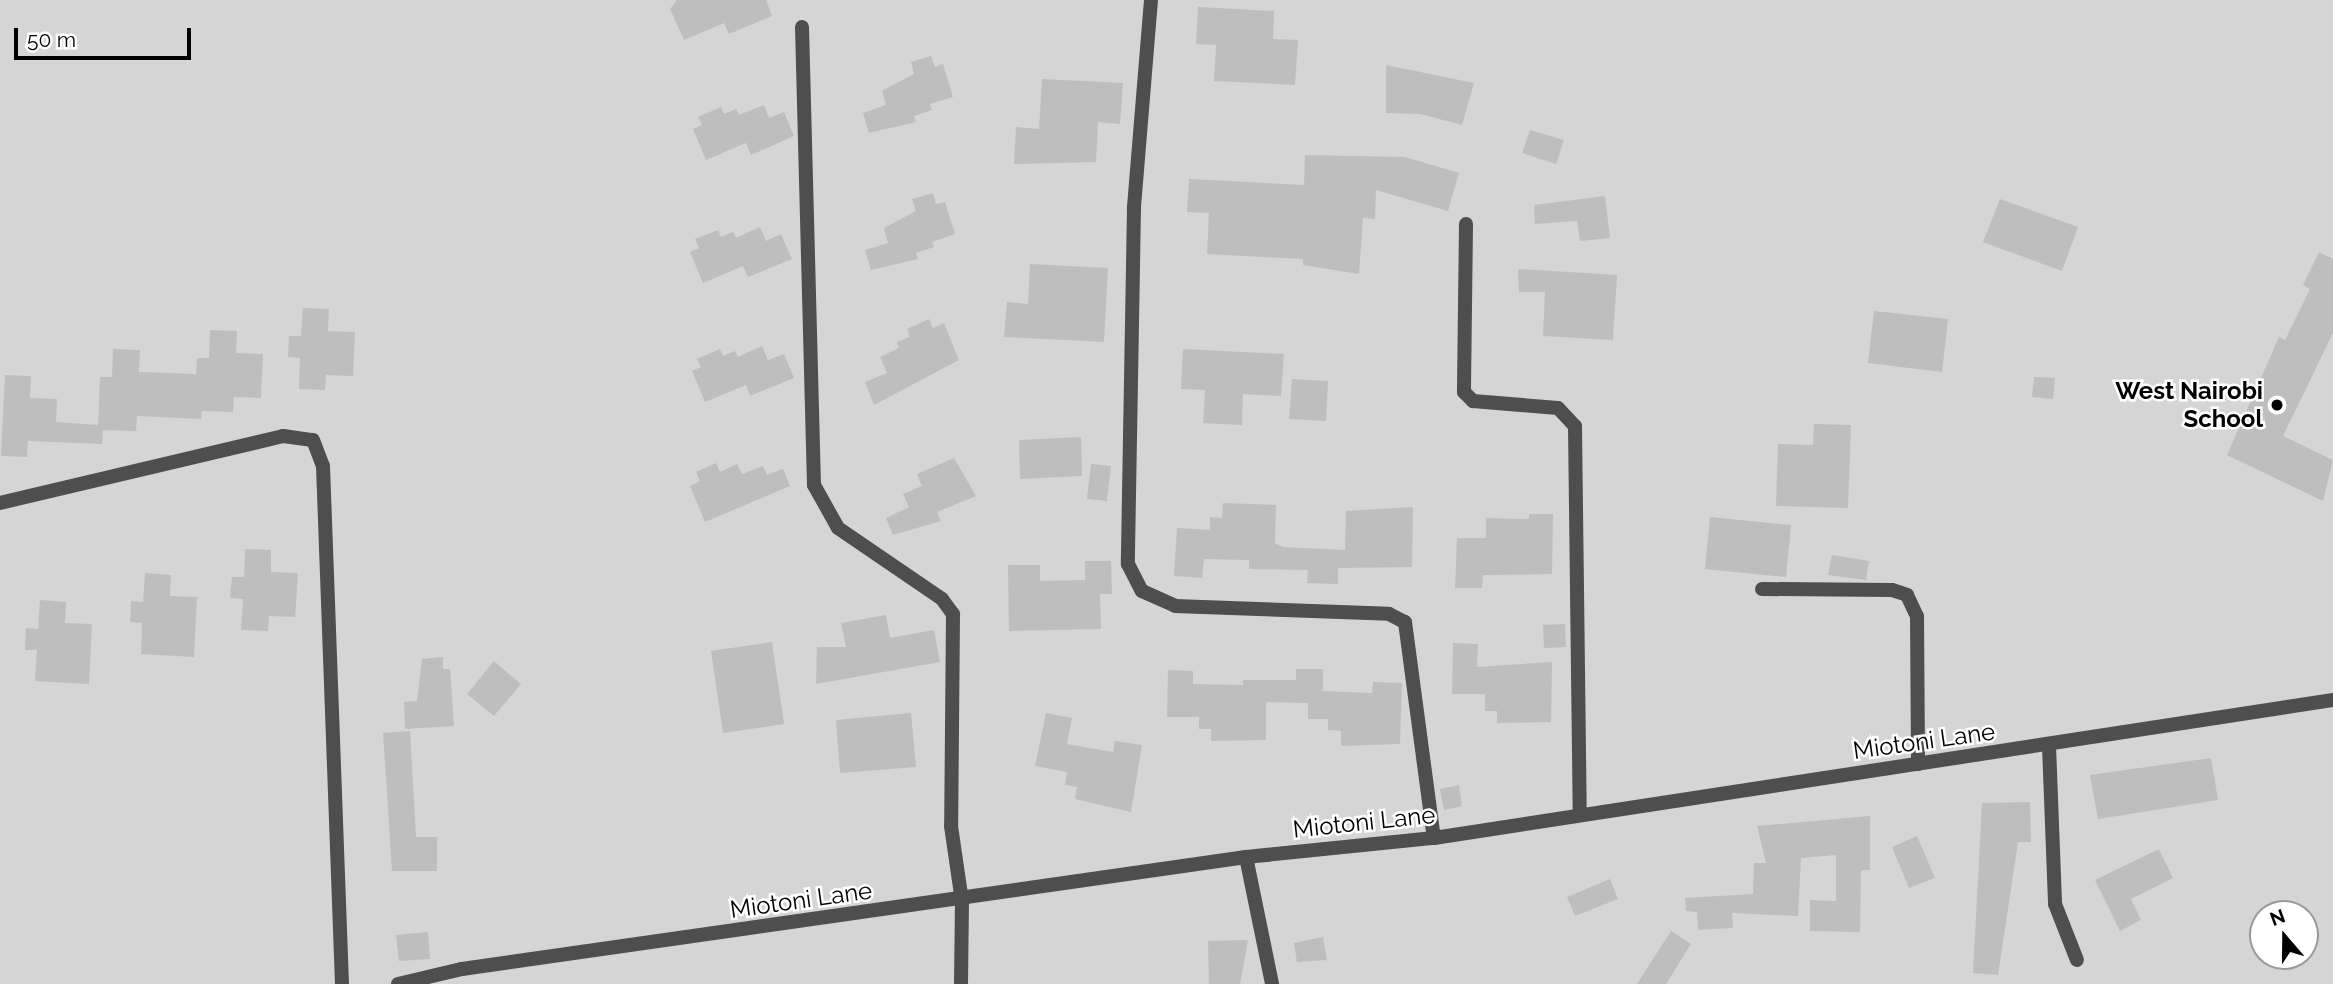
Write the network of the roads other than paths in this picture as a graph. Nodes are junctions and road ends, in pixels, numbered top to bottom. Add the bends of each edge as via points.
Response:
1 (1151, 0) edge
2 (802, 27) dead end
3 (1466, 224) dead end
4 (0, 503) edge
5 (1762, 589) dead end
6 (2333, 700) edge
7 (2049, 746) junction
8 (1918, 764) junction
9 (1580, 815) junction
10 (1434, 838) junction
11 (1246, 857) junction
12 (962, 901) junction
13 (2077, 960) dead end
14 (342, 984) edge
15 (398, 984) edge
16 (961, 984) edge
17 (1272, 984) edge

1 - 10 street via 1134,208 1128,565 1142,591 1175,606 1389,614 1405,622
2 - 12 street via 814,485 838,528 942,599 953,614 951,839
3 - 9 street via 1464,392 1473,401 1558,408 1575,426
4 - 14 street via 283,436 313,440 323,466
5 - 8 street via 1892,590 1907,595 1917,616
6 - 7 street, Miotoni Lane
7 - 8 street, Miotoni Lane
7 - 13 street via 2055,904
8 - 9 street, Miotoni Lane
9 - 10 street, Miotoni Lane
10 - 11 street, Miotoni Lane
11 - 12 street, Miotoni Lane
11 - 17 street
12 - 15 street, Miotoni Lane via 462,969
12 - 16 street

